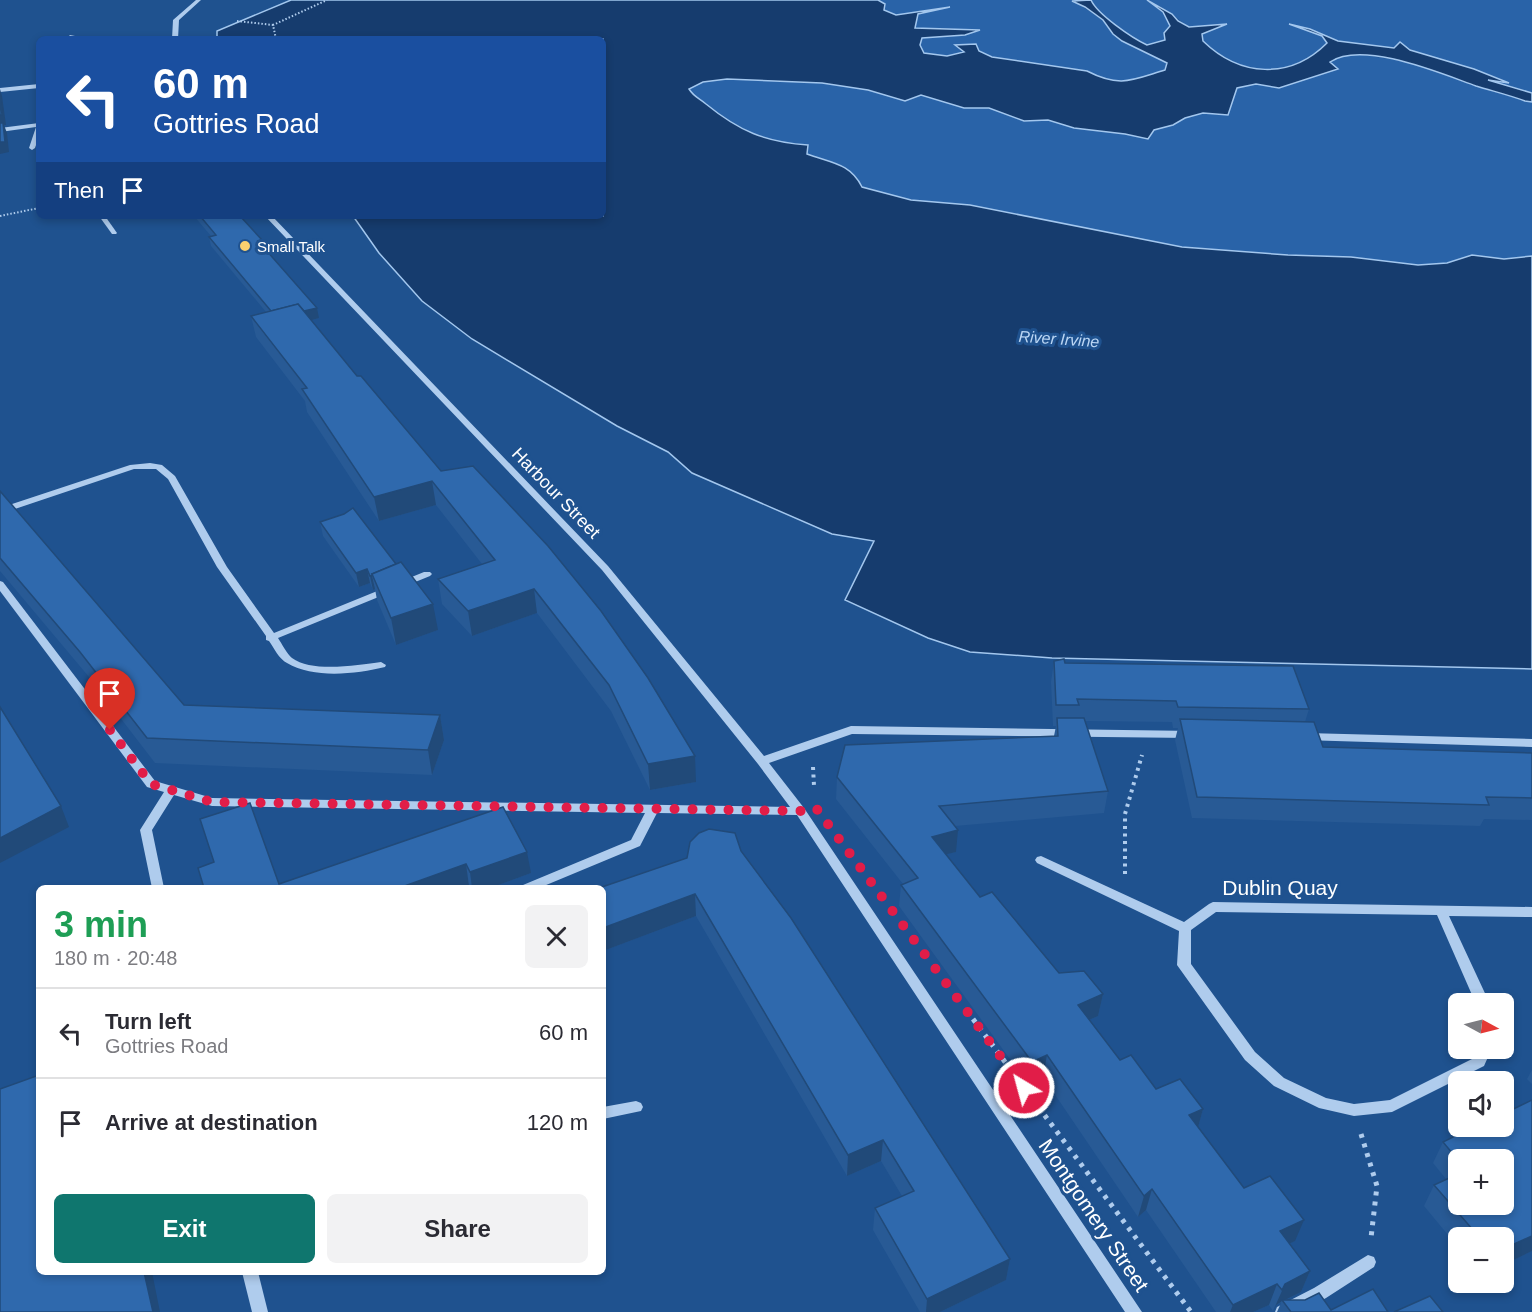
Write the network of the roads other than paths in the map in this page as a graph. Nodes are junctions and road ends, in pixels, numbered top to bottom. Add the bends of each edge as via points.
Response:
1 (199, 0) edge
2 (175, 36) edge
3 (36, 87) edge
4 (0, 90) edge
5 (36, 125) edge
6 (0, 130) edge
7 (36, 135) edge
8 (32, 148) dead end
9 (104, 219) edge
10 (271, 219) edge
11 (114, 233) dead end
12 (0, 511) edge
13 (427, 574) dead end
14 (0, 584) edge
15 (270, 638) junction
16 (381, 665) dead end
17 (1204, 735) edge
18 (1298, 737) edge
19 (1532, 743) edge
20 (762, 761) junction
21 (171, 790) junction
22 (653, 809) junction
23 (800, 811) junction
24 (1041, 860) dead end
25 (157, 885) edge
26 (534, 885) edge
27 (1441, 911) junction
28 (1532, 912) edge
29 (1185, 928) junction
30 (1478, 993) edge
31 (1480, 1059) edge
32 (636, 1107) dead end
33 (606, 1112) edge
34 (1368, 1262) road end
35 (251, 1275) edge
36 (260, 1312) edge
37 (1134, 1312) edge
38 (1283, 1312) edge

1 - 2 street via 176,20
3 - 4 street
5 - 6 street
7 - 8 street
9 - 11 street
10 - 20 street, Harbour Street via 605,568
12 - 15 street via 133,467 161,467 172,478 222,567
13 - 15 street
14 - 21 street via 151,784
15 - 16 street via 288,660 300,666 333,670
17 - 20 street via 851,730
18 - 19 street
20 - 23 street, Harbour Street
21 - 22 street via 212,802
21 - 25 street via 146,830
22 - 23 street
22 - 26 street via 636,843
23 - 37 street, Montgomery Street
24 - 29 street
27 - 28 street, Dublin Quay
27 - 29 street, Dublin Quay via 1213,907
27 - 30 street
29 - 31 street via 1184,965 1250,1056 1279,1082 1324,1104 1354,1110 1392,1106
32 - 33 street
34 - 38 street
35 - 36 street

